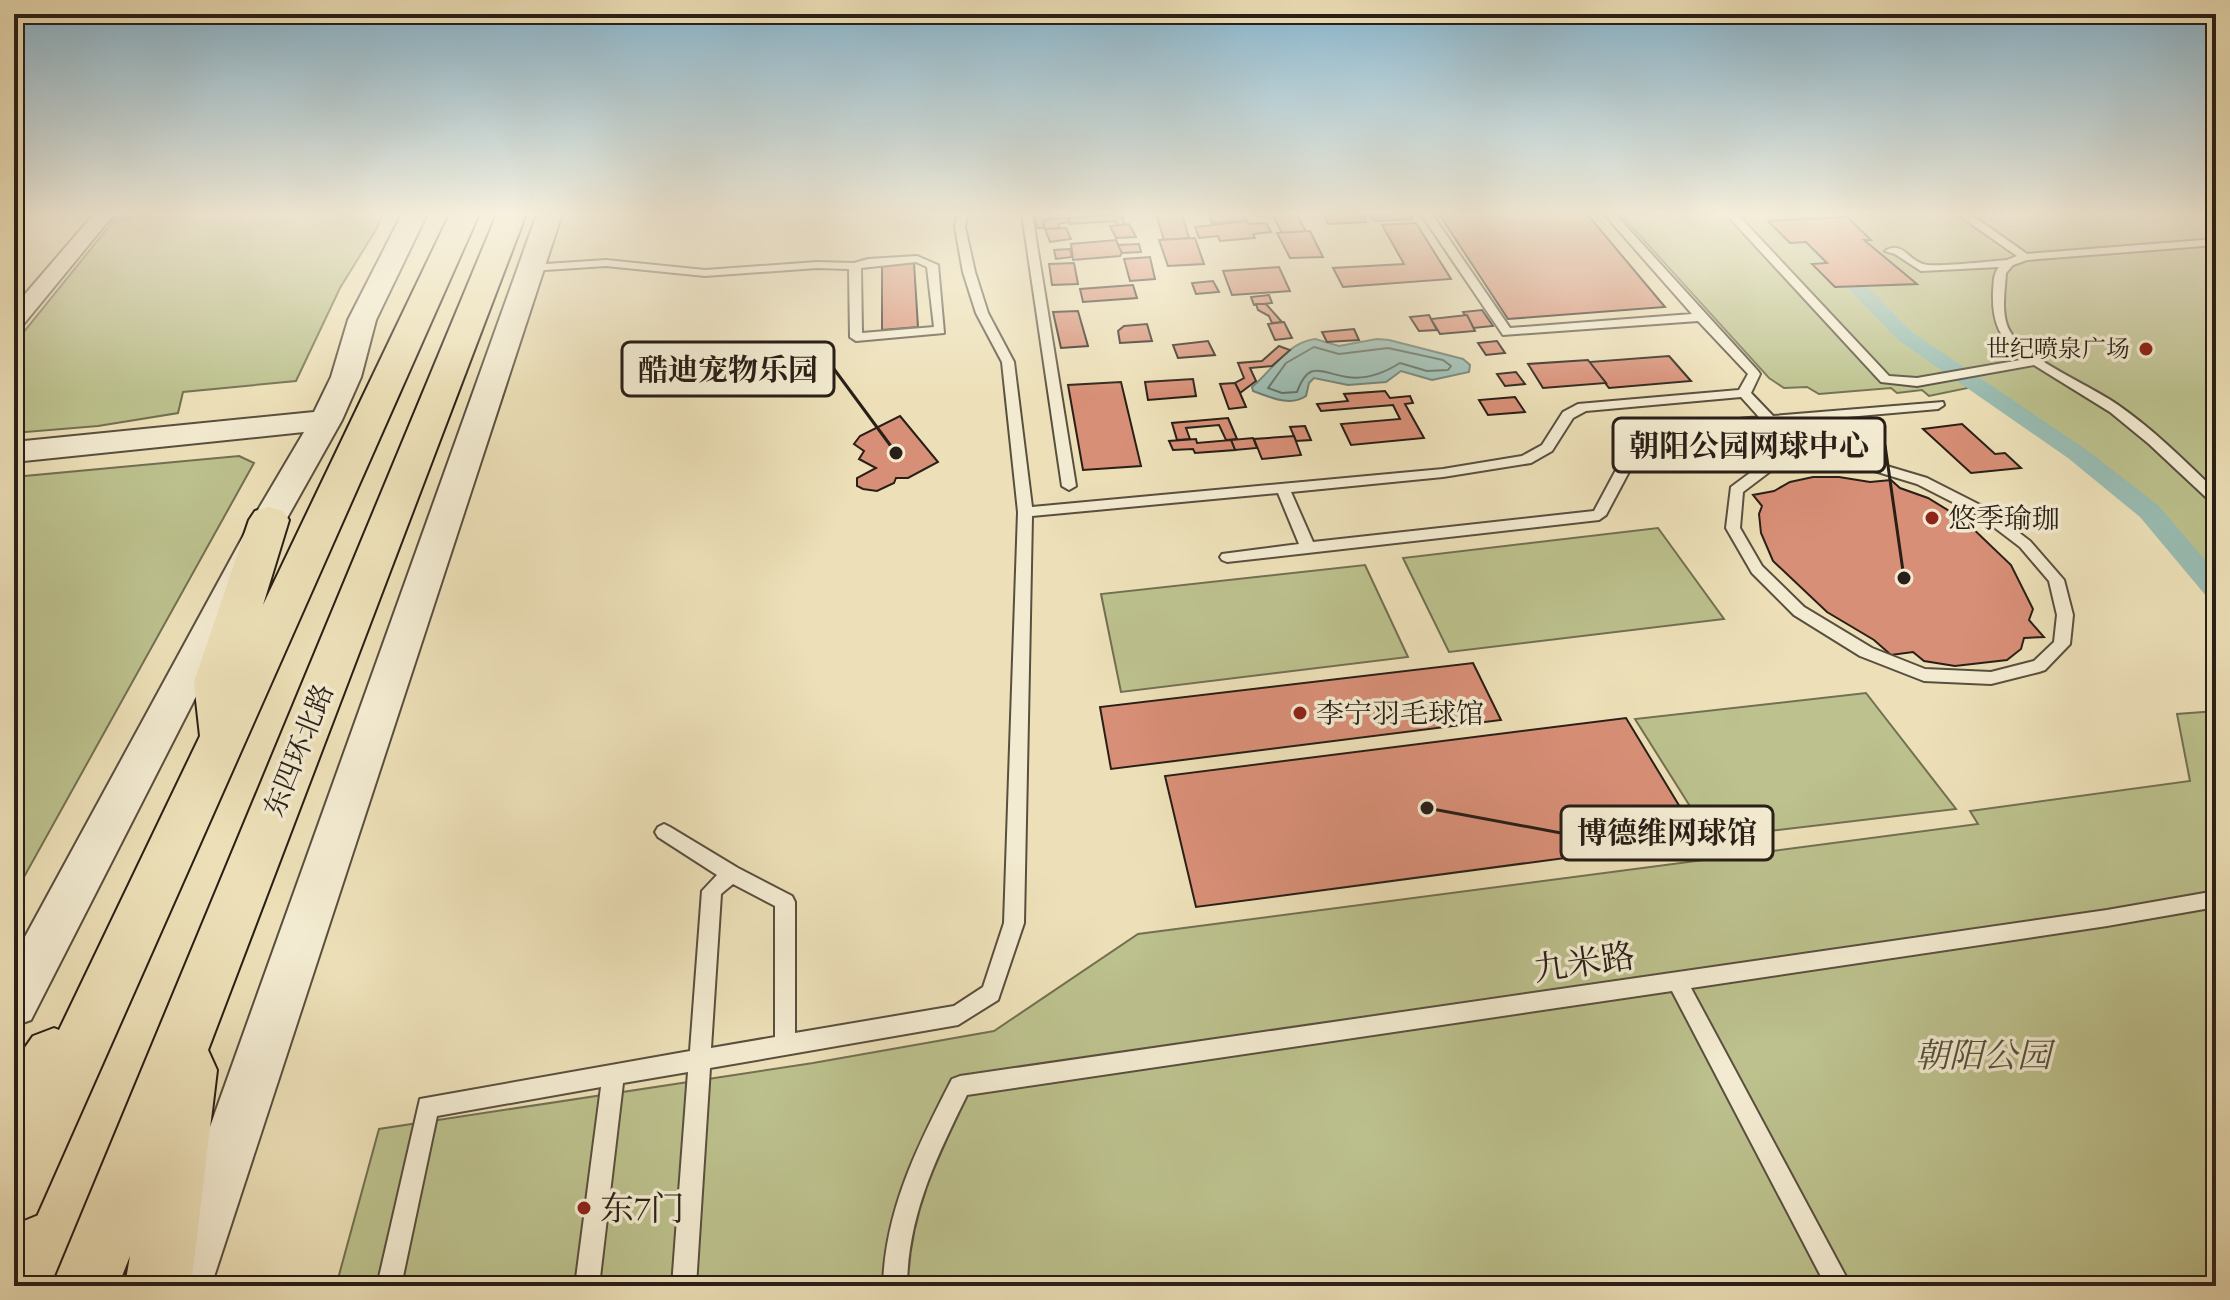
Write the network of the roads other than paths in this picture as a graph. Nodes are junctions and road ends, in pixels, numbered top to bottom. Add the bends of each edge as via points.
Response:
1 (53, 275) edge
2 (385, 275) edge
3 (437, 275) edge
4 (488, 275) edge
5 (528, 275) edge
6 (855, 275) edge
7 (933, 275) edge
8 (970, 275) edge
9 (1036, 275) edge
10 (1468, 275) edge
11 (1663, 275) edge
12 (1788, 275) edge
13 (2000, 275) edge
14 (1701, 317) junction
15 (14, 321) edge
16 (2036, 361) junction
17 (1744, 393) junction
18 (1938, 405) dead end
19 (326, 420) junction
20 (1770, 421) junction
21 (14, 452) edge
22 (1801, 455) junction
23 (1069, 486) dead end
24 (1283, 488) junction
25 (2216, 499) edge
26 (1025, 512) junction
27 (269, 520) junction
28 (1308, 548) junction
29 (1227, 557) dead end
30 (224, 740) junction
31 (664, 832) dead end
32 (731, 874) junction
33 (2216, 899) edge
34 (116, 969) junction
35 (1677, 981) junction
36 (198, 1002) junction
37 (14, 1004) edge
38 (785, 1045) junction
39 (698, 1060) junction
40 (613, 1075) junction
41 (14, 1113) edge
42 (14, 1192) edge
43 (85, 1286) edge
44 (158, 1286) edge
45 (182, 1286) edge
46 (389, 1286) edge
47 (587, 1286) edge
48 (684, 1286) edge
49 (895, 1286) edge
50 (1839, 1286) edge

1 - 15 street
2 - 19 street via 362,320 346,377
3 - 30 highway
4 - 36 highway, 东四环北路
5 - 45 street
6 - 7 lane via 856,337 940,330
8 - 26 lane via 982,313 1008,362
9 - 23 lane
10 - 14 lane via 1507,332
11 - 14 lane
12 - 16 lane via 1885,379 1917,382
13 - 16 lane via 2004,333
14 - 17 lane via 1754,374
16 - 25 lane via 2113,408
17 - 20 lane
17 - 24 lane via 1583,407 1568,415 1547,448 1526,460
18 - 20 lane
19 - 21 street
19 - 27 street
20 - 22 lane
20 - 28 lane via 1643,432 1599,515
22 - 22 lane via 1870,465 1922,481 1983,512 2025,544 2056,580 2065,615 2062,644 2039,666 1991,678 1924,675 1866,652 1799,611 1757,569 1733,528 1736,490 1767,467
24 - 26 lane
24 - 28 lane
26 - 38 lane via 1014,923 991,993 958,1015
27 - 30 highway via 217,682
27 - 37 street
28 - 29 lane
30 - 34 highway
31 - 32 lane
32 - 38 lane via 785,902
32 - 39 lane via 712,891
33 - 35 lane, 九米路
34 - 41 highway
34 - 42 highway
35 - 49 lane, 九米路 via 960,1086 905,1204
35 - 50 lane
36 - 43 highway, 东四环北路
36 - 44 highway
38 - 39 lane
39 - 40 lane
39 - 48 lane
40 - 46 lane via 428,1107
40 - 47 lane

